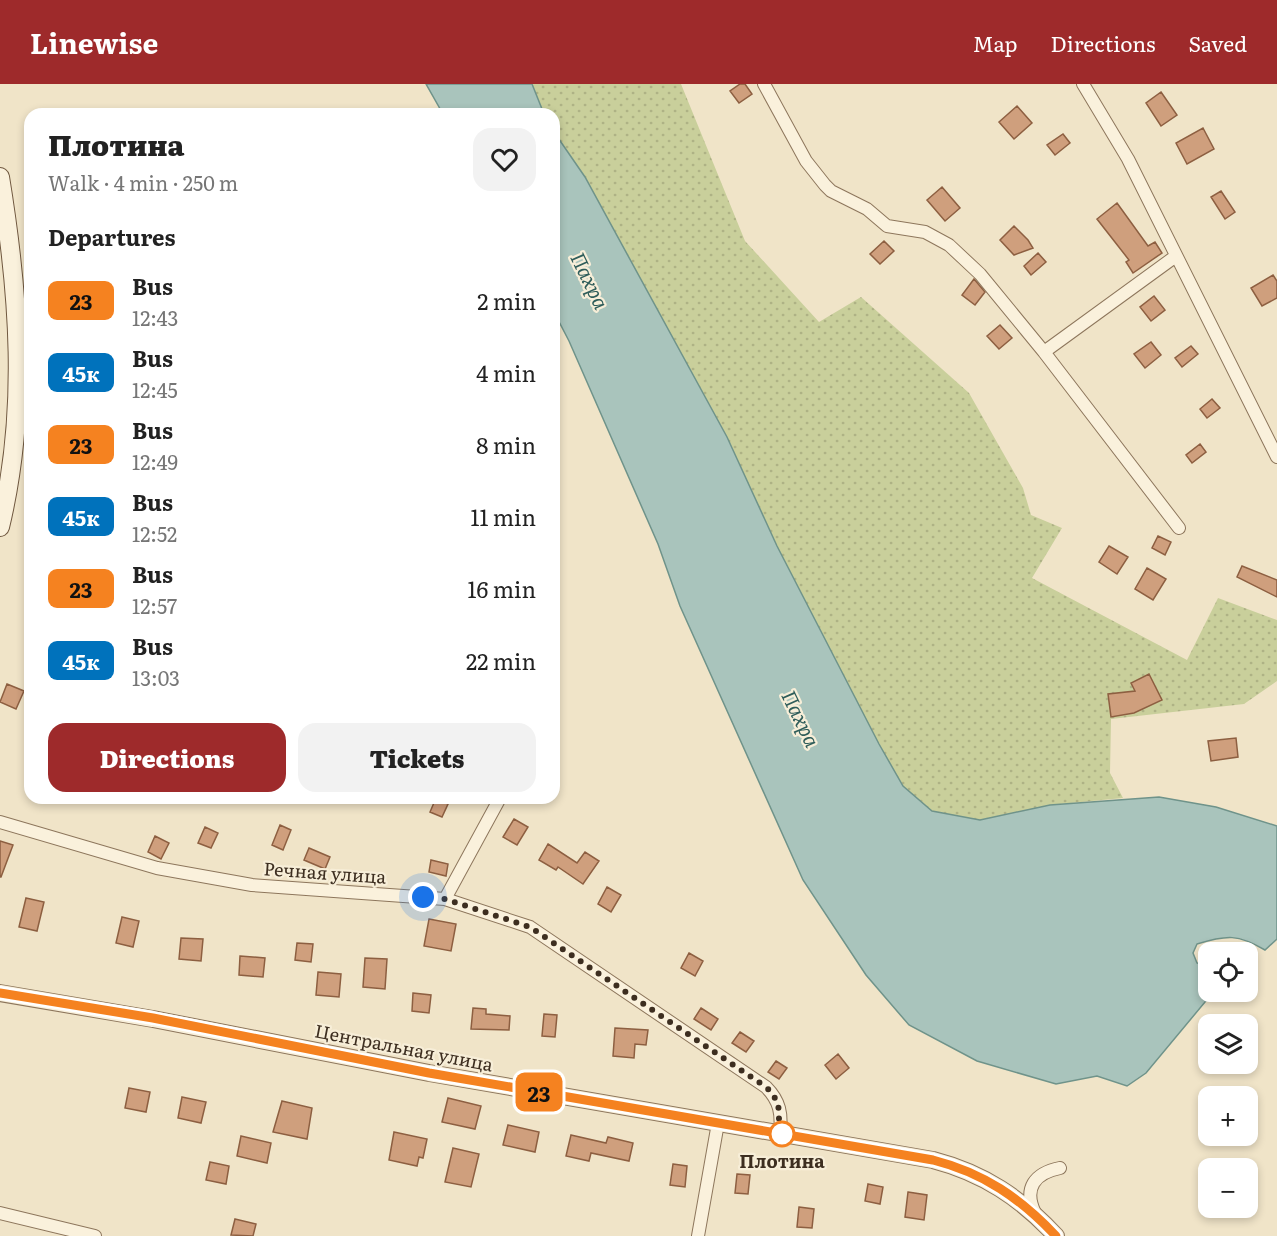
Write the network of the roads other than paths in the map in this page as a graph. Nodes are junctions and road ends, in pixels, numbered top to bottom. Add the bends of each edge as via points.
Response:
1 (764, 84) edge
2 (1083, 84) edge
3 (0, 177) edge
4 (1176, 256) junction
5 (1044, 352) junction
6 (1277, 456) edge
7 (0, 527) edge
8 (1179, 528) dead end
9 (497, 804) edge
10 (0, 822) edge
11 (445, 899) junction
12 (0, 993) edge
13 (718, 1123) junction
14 (780, 1133) junction
15 (1060, 1168) dead end
16 (0, 1213) edge
17 (1036, 1214) junction
18 (95, 1236) edge
19 (698, 1236) edge
20 (1056, 1236) edge

1 - 5 street via 806,161 825,185 867,209 887,226 925,232 949,245 980,274
2 - 4 street via 1128,159
3 - 7 main road via 18,337 18,403
4 - 5 street
4 - 6 street
5 - 8 street
9 - 11 street
10 - 11 street, Речная улица via 157,868 252,885
11 - 14 street, Речная улица via 530,927 766,1087 780,1109
12 - 13 street, Центральная улица
13 - 14 street, Центральная улица
13 - 19 street
14 - 17 street, Центральная улица via 961,1167 986,1178
15 - 17 street via 1046,1171 1036,1179 1030,1203
16 - 18 street
17 - 20 street, Центральная улица

